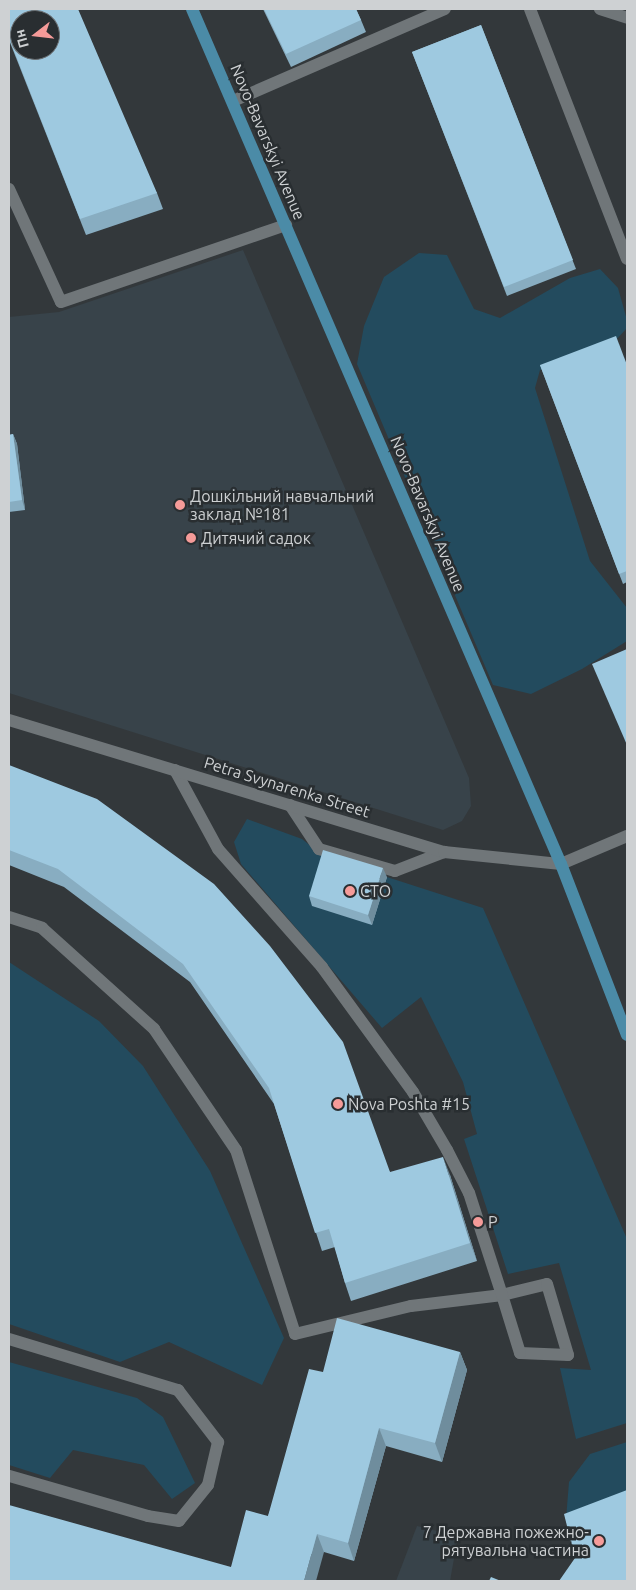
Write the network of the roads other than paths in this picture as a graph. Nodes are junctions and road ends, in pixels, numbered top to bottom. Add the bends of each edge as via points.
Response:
1 (192, 9) edge
2 (445, 9) edge
3 (530, 9) edge
4 (600, 9) edge
5 (627, 18) edge
6 (233, 102) junction
7 (9, 189) edge
8 (286, 225) junction
9 (627, 259) edge
10 (9, 720) edge
11 (175, 770) junction
12 (290, 805) junction
13 (627, 836) edge
14 (444, 852) junction
15 (561, 864) junction
16 (9, 917) edge
17 (627, 1035) edge
18 (502, 1295) junction
19 (9, 1339) edge
20 (9, 1476) edge

1 - 6 main road, Novo-Bavarskyi Avenue
2 - 6 street
3 - 9 street
4 - 5 street
6 - 8 main road, Novo-Bavarskyi Avenue
7 - 8 street via 60,302
8 - 15 main road, Novo-Bavarskyi Avenue
10 - 11 street, Petra Svynarenka Street
11 - 12 street, Petra Svynarenka Street
11 - 18 street via 218,850 322,967 413,1092 469,1193
12 - 14 street, Petra Svynarenka Street
12 - 14 street via 319,849 395,871
13 - 15 street
14 - 15 street, Petra Svynarenka Street
15 - 17 main road, Novo-Bavarskyi Avenue
16 - 18 street via 42,928 154,1029 236,1150 295,1334 411,1306
18 - 18 street via 520,1353 568,1355 547,1284
19 - 20 street via 178,1390 218,1442 208,1485 179,1521 148,1516

